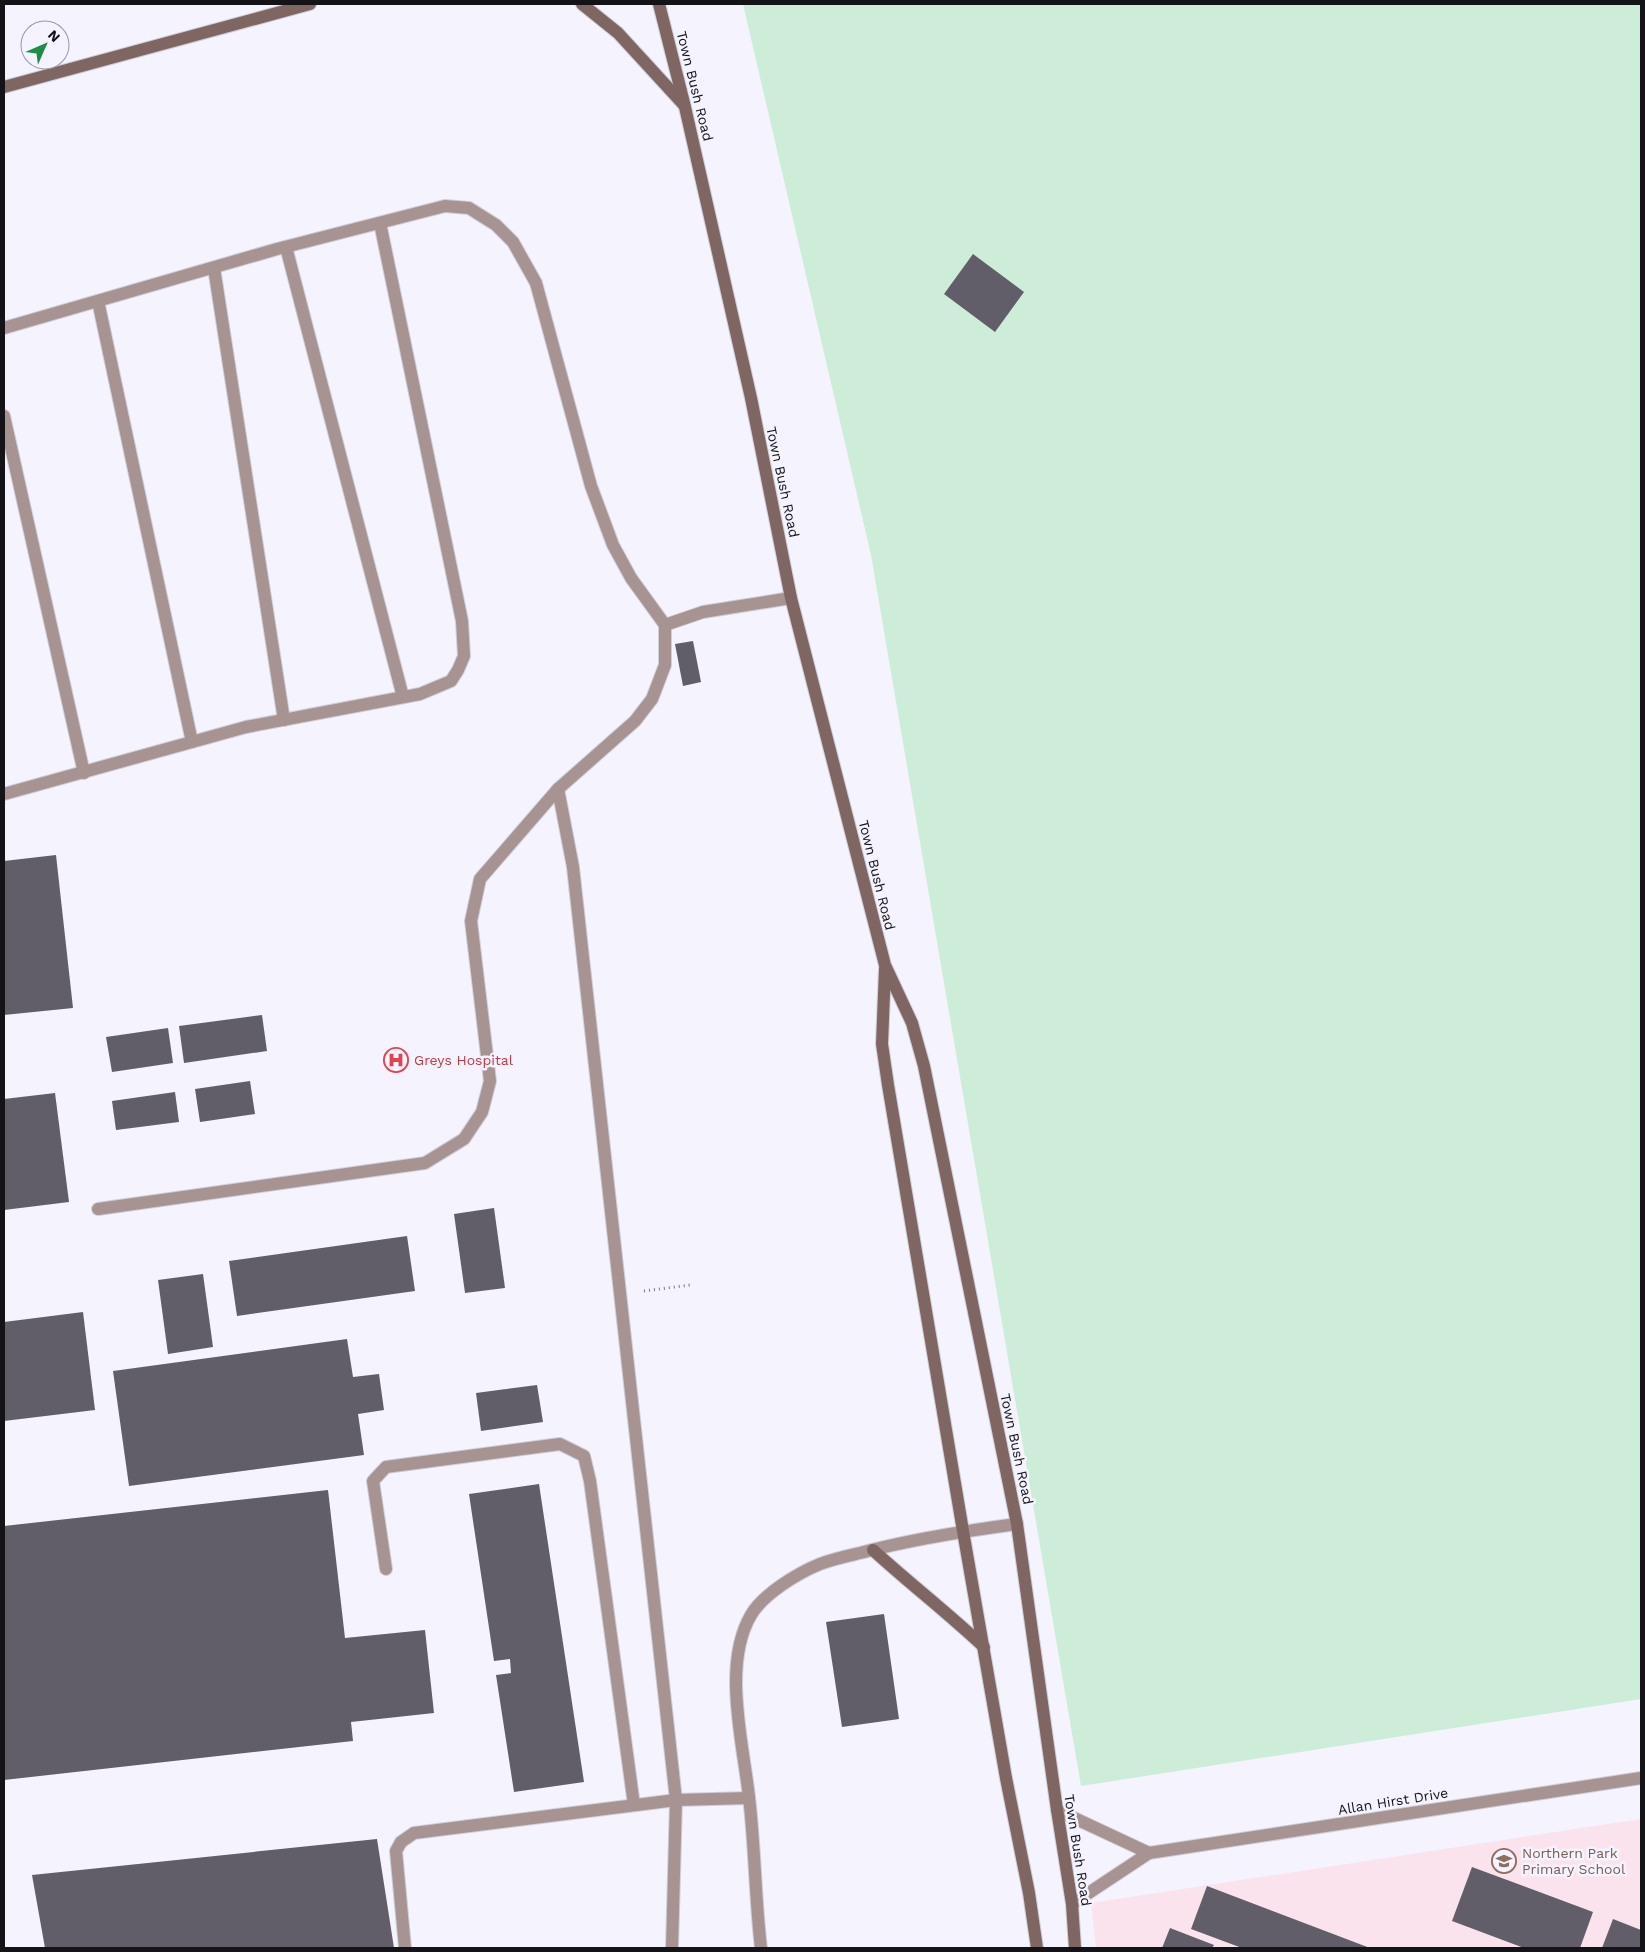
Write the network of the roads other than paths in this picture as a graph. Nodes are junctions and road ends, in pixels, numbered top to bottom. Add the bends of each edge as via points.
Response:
1 (310, 4) edge
2 (582, 4) edge
3 (659, 4) edge
4 (4, 87) edge
5 (685, 107) junction
6 (380, 223) junction
7 (286, 247) junction
8 (214, 268) junction
9 (98, 300) junction
10 (4, 328) edge
11 (4, 416) edge
12 (791, 598) junction
13 (664, 625) junction
14 (403, 697) junction
15 (284, 720) junction
16 (192, 742) junction
17 (84, 773) junction
18 (558, 789) junction
19 (4, 794) edge
20 (885, 965) junction
21 (98, 1209) dead end
22 (1017, 1524) junction
23 (963, 1531) junction
24 (873, 1550) junction
25 (386, 1569) dead end
26 (984, 1646) junction
27 (1641, 1778) edge
28 (749, 1798) junction
29 (676, 1800) junction
30 (634, 1805) junction
31 (1057, 1810) junction
32 (1149, 1853) junction
33 (1072, 1904) junction
34 (405, 1948) edge
35 (672, 1948) edge
36 (761, 1948) edge
37 (1037, 1948) edge
38 (1075, 1948) edge

1 - 4 street
2 - 5 street via 618,33
3 - 5 street, Town Bush Road
5 - 12 street, Town Bush Road via 751,398
6 - 7 street
6 - 13 street via 445,206 469,208 496,225 513,242 536,283 591,486 613,545 631,578
6 - 14 street via 462,621 464,656 450,681 420,694
7 - 8 street
7 - 14 street
8 - 9 street
8 - 15 street
9 - 10 street
9 - 16 street
11 - 17 street
12 - 13 street via 703,612
12 - 20 street, Town Bush Road
13 - 18 street via 665,665 652,700 635,721
14 - 15 street
15 - 16 street
16 - 17 street
17 - 19 street
18 - 21 street via 480,879 471,921 490,1081 482,1112 464,1139 424,1163
18 - 29 street via 573,867
20 - 22 street, Town Bush Road via 912,1023 924,1066
20 - 23 street, Town Bush Road via 882,1044
22 - 23 street
22 - 31 street, Town Bush Road
23 - 24 street
23 - 26 street, Town Bush Road
24 - 26 street
24 - 28 street via 821,1563 792,1578 752,1614 742,1635 736,1669
25 - 30 street via 373,1481 386,1467 560,1444 584,1456
26 - 37 street, Town Bush Road
27 - 32 street, Allan Hirst Drive
28 - 29 street
28 - 36 street
29 - 30 street
29 - 35 street
30 - 34 street via 414,1833 396,1851
31 - 32 street
31 - 33 street, Town Bush Road
32 - 33 street, Allan Hirst Drive
33 - 38 street, Town Bush Road

